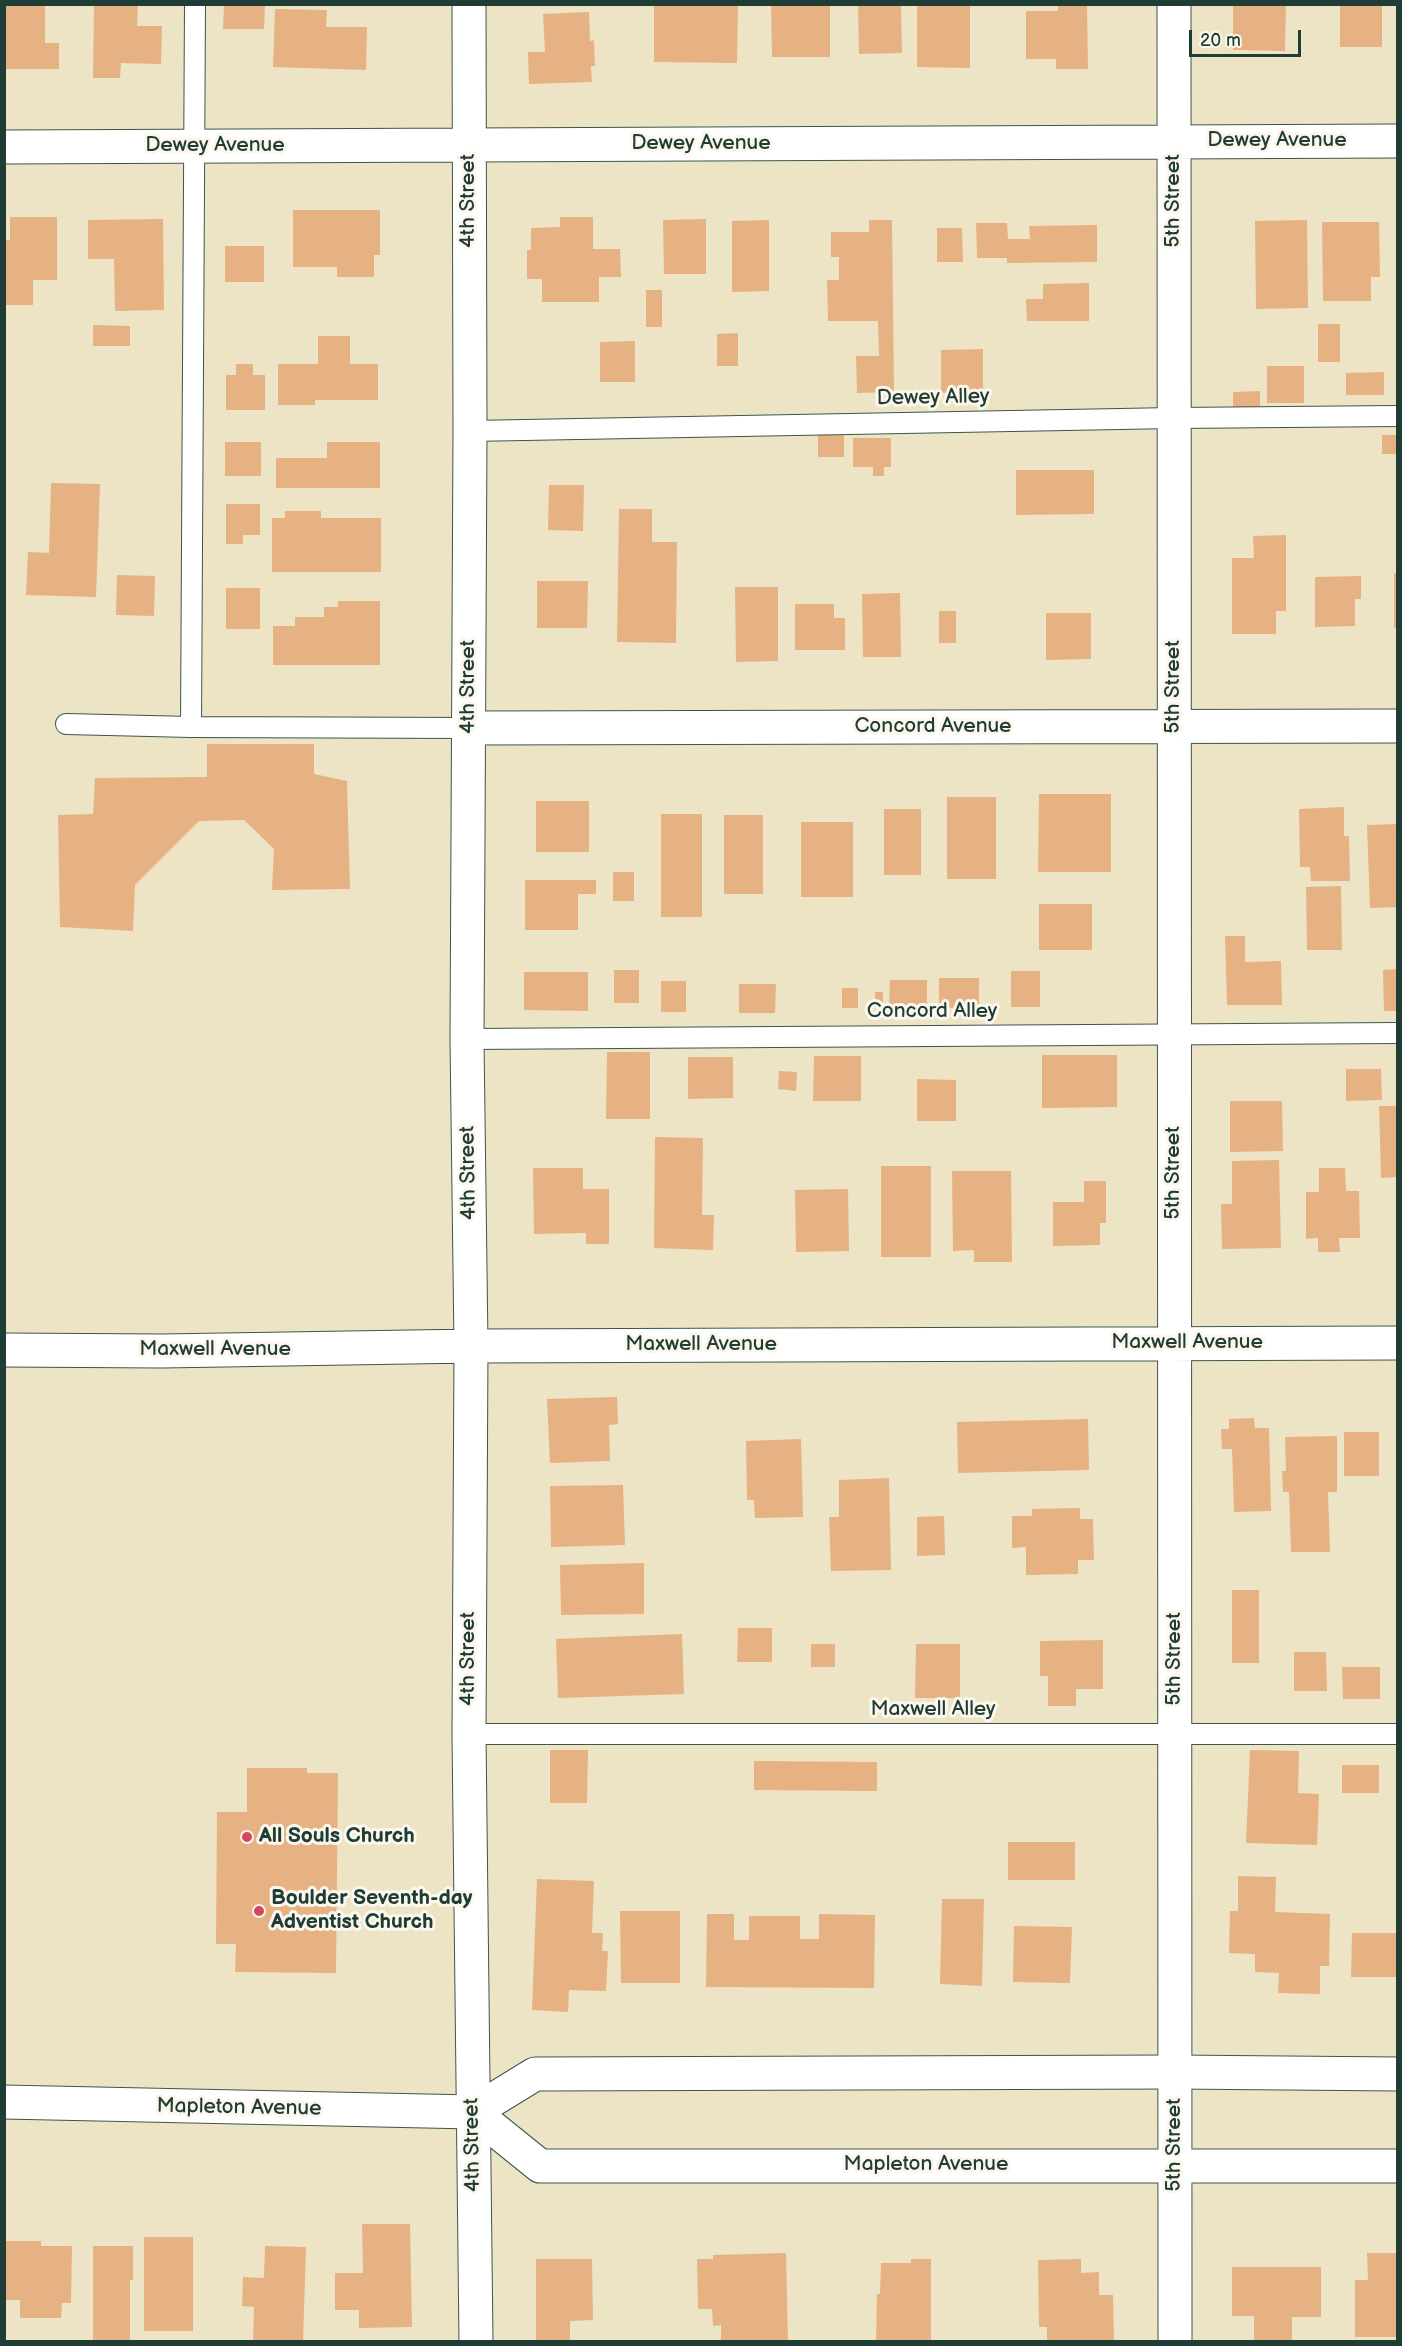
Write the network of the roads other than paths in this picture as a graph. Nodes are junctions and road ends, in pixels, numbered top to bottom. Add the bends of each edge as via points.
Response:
1 (195, 4) edge
2 (469, 4) edge
3 (1174, 4) edge
4 (1398, 141) edge
5 (1174, 142) junction
6 (469, 145) junction
7 (195, 146) junction
8 (4, 147) edge
9 (1398, 416) edge
10 (1174, 418) junction
11 (470, 431) junction
12 (66, 724) dead end
13 (1398, 726) edge
14 (191, 727) junction
15 (1174, 727) junction
16 (469, 728) junction
17 (1398, 1033) edge
18 (1174, 1034) junction
19 (467, 1038) junction
20 (1175, 1342) junction
21 (1398, 1342) edge
22 (471, 1346) junction
23 (4, 1350) edge
24 (469, 1734) junction
25 (1175, 1734) junction
26 (1398, 1734) edge
27 (1175, 2072) junction
28 (1398, 2074) edge
29 (4, 2102) edge
30 (473, 2112) junction
31 (1175, 2164) junction
32 (1398, 2166) edge
33 (476, 2342) edge
34 (1175, 2342) edge

1 - 7 lane
2 - 6 street, 4th Street
3 - 5 street, 5th Street
4 - 5 street, Dewey Avenue
5 - 6 street, Dewey Avenue
5 - 10 street, 5th Street
6 - 7 street, Dewey Avenue
6 - 11 street, 4th Street
7 - 8 street, Dewey Avenue
7 - 14 lane
9 - 10 lane, Dewey Alley
10 - 11 lane, Dewey Alley
10 - 15 street, 5th Street
11 - 16 street, 4th Street
12 - 14 lane
13 - 15 street, Concord Avenue
14 - 16 lane
15 - 16 street, Concord Avenue
15 - 18 street, 5th Street
16 - 19 street, 4th Street
17 - 18 lane, Concord Alley
18 - 19 lane, Concord Alley
18 - 20 street, 5th Street
19 - 22 street, 4th Street
20 - 21 street, Maxwell Avenue
20 - 22 street, Maxwell Avenue
20 - 25 street, 5th Street
22 - 23 street, Maxwell Avenue
22 - 24 street, 4th Street
24 - 25 lane, Maxwell Alley
24 - 30 street, 4th Street
25 - 26 lane, Maxwell Alley
25 - 27 street, 5th Street
27 - 28 street
27 - 30 street via 535,2074
27 - 31 street, 5th Street
29 - 30 street, Mapleton Avenue
30 - 31 street, Mapleton Avenue via 540,2166
30 - 33 street, 4th Street
31 - 32 street, Mapleton Avenue
31 - 34 street, 5th Street

